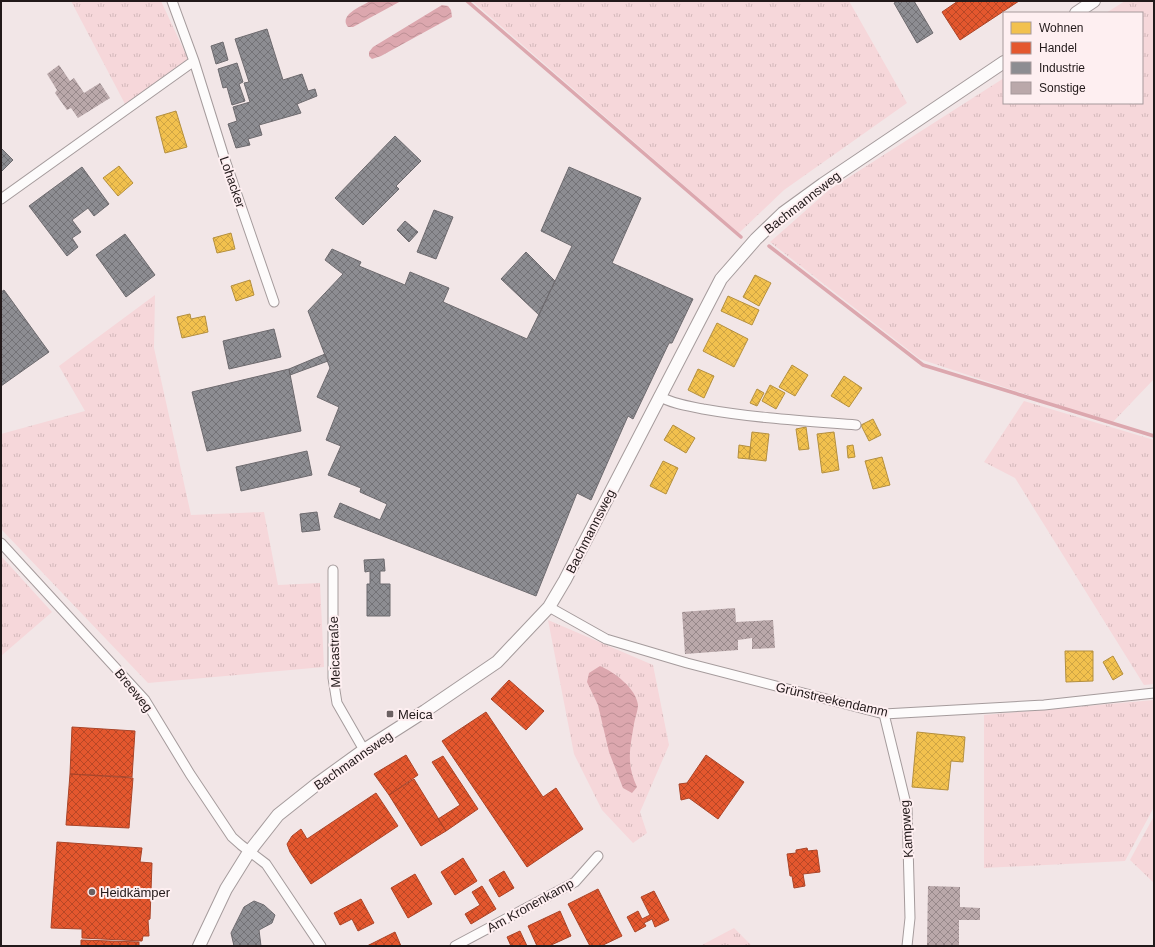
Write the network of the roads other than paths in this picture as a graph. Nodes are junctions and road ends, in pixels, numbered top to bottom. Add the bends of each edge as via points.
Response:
1 (172, 1) edge
2 (1094, 1) edge
3 (1078, 12) edge
4 (194, 61) junction
5 (1003, 63) edge
6 (1, 199) edge
7 (274, 302) dead end
8 (659, 396) junction
9 (856, 426) dead end
10 (1, 543) edge
11 (332, 570) dead end
12 (549, 607) junction
13 (1154, 693) edge
14 (884, 714) junction
15 (364, 750) junction
16 (249, 852) junction
17 (598, 856) dead end
18 (199, 946) edge
19 (321, 946) edge
20 (455, 946) edge
21 (907, 946) edge

1 - 4 street, Lohacker
2 - 3 street
4 - 6 street
4 - 7 street, Lohacker
5 - 8 street, Bachmannsweg via 823,184 783,213 756,239 721,279
8 - 9 street via 665,400 728,413
8 - 12 street, Bachmannsweg
10 - 16 street, Breeweg via 145,700 232,837
11 - 15 street, Meicastraße via 333,678 337,703
12 - 14 street, Grünstreekendamm via 606,639 687,663
12 - 15 street, Bachmannsweg via 497,662
13 - 14 street, Grünstreekendamm via 1044,705
14 - 21 street, Kampweg via 906,808 910,918
15 - 16 street, Bachmannsweg via 278,816
16 - 18 street, Bachmannsweg via 226,889
16 - 19 street via 266,864
17 - 20 street, Am Kronenkamp via 574,882

